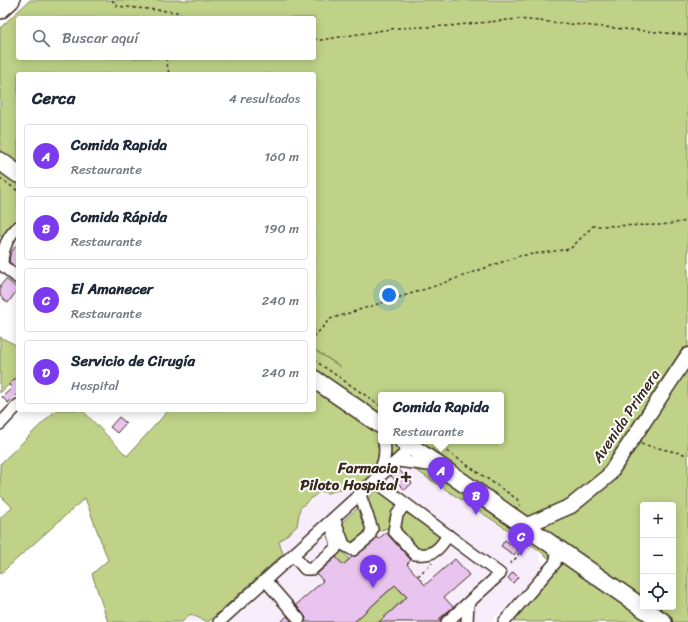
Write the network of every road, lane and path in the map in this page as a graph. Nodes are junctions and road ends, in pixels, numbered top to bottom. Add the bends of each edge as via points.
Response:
1 (11, 0) edge
2 (112, 0) edge
3 (0, 10) edge
4 (176, 12) junction
5 (175, 16) edge
6 (181, 16) edge
7 (688, 35) edge
8 (316, 39) edge
9 (166, 60) edge
10 (168, 72) edge
11 (0, 162) edge
12 (16, 173) edge
13 (0, 178) edge
14 (16, 190) edge
15 (688, 221) edge
16 (16, 229) edge
17 (16, 276) edge
18 (316, 335) edge
19 (688, 355) edge
20 (316, 361) edge
21 (316, 380) edge
22 (378, 404) edge
23 (16, 407) edge
24 (358, 410) junction
25 (378, 417) edge
26 (0, 424) edge
27 (378, 424) edge
28 (630, 442) junction
29 (385, 444) edge
30 (409, 444) edge
31 (411, 444) edge
32 (412, 444) edge
33 (436, 444) edge
34 (688, 455) edge
35 (398, 460) junction
36 (433, 466) junction
37 (375, 481) junction
38 (360, 495) junction
39 (405, 504) junction
40 (332, 520) junction
41 (529, 524) junction
42 (448, 535) junction
43 (553, 546) junction
44 (293, 555) junction
45 (510, 564) dead end
46 (265, 580) junction
47 (468, 603) junction
48 (299, 619) dead end
49 (219, 622) edge
50 (446, 622) edge
51 (467, 622) edge
52 (504, 622) edge
53 (663, 622) edge

1 - 3 highway
2 - 4 path via 117,6
4 - 5 path
4 - 6 path
7 - 8 path via 518,19 397,28
9 - 10 path
11 - 12 highway
13 - 14 path
15 - 18 path via 661,225 593,226 570,249 519,256 330,319
16 - 17 street via 2,254 2,265
19 - 28 main road, Avenida Primera
20 - 22 path
21 - 24 highway
23 - 26 street
24 - 25 street
24 - 27 highway
28 - 34 path
28 - 41 main road, Avenida Primera via 608,476 571,506
29 - 37 street via 385,462
30 - 35 street
31 - 36 highway
32 - 41 street via 510,507
33 - 41 path via 517,499
35 - 36 street
35 - 37 street
36 - 41 highway
37 - 38 street
37 - 39 street
38 - 40 street
38 - 40 street via 372,529 369,537 353,550 344,545
39 - 42 street
39 - 42 street via 397,515 394,531 415,554 432,553 443,544
40 - 44 street
40 - 44 street via 337,544 335,549 312,569 306,569
41 - 43 highway
41 - 45 path via 518,556
42 - 47 street via 500,574
43 - 52 street via 557,555 555,563
43 - 53 highway
44 - 46 street
46 - 48 street
46 - 49 street
47 - 50 street
47 - 51 street

